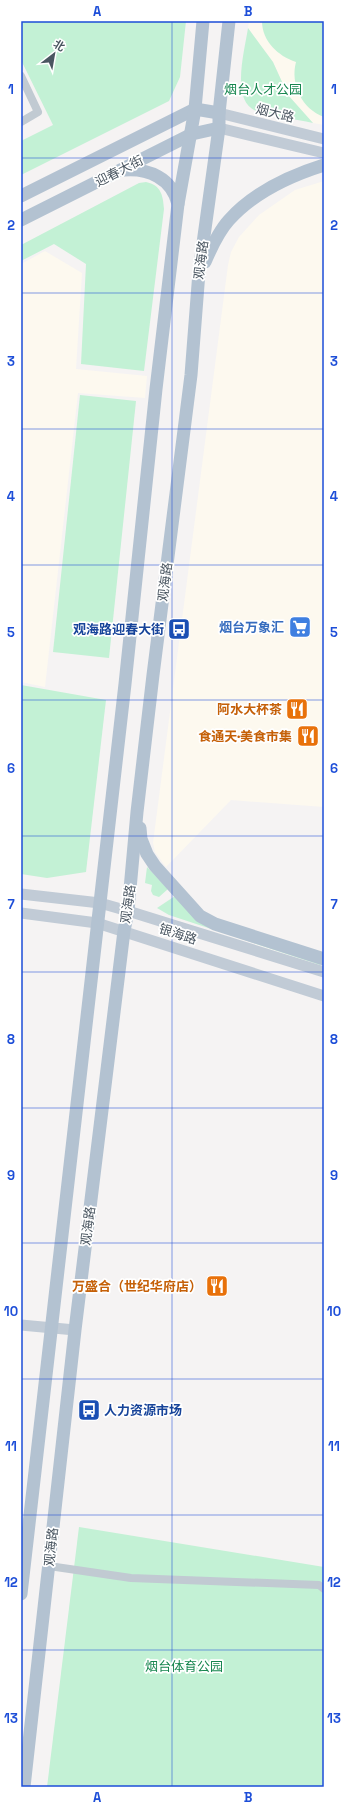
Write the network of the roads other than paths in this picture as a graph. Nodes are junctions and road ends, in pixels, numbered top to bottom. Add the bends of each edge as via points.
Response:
1 (203, 21) edge
2 (229, 21) edge
3 (21, 76) edge
4 (195, 109) junction
5 (219, 113) junction
6 (21, 122) edge
7 (219, 128) junction
8 (192, 134) junction
9 (324, 139) edge
10 (324, 154) edge
11 (324, 165) edge
12 (122, 170) junction
13 (21, 196) edge
14 (178, 204) junction
15 (21, 220) edge
16 (199, 272) junction
17 (137, 812) junction
18 (21, 894) edge
19 (100, 904) junction
20 (128, 911) junction
21 (21, 913) edge
22 (98, 924) junction
23 (124, 931) junction
24 (324, 959) edge
25 (324, 972) edge
26 (324, 996) edge
27 (21, 1325) edge
28 (51, 1328) junction
29 (75, 1330) junction
30 (49, 1566) junction
31 (324, 1589) edge
32 (21, 1594) edge
33 (24, 1787) edge

1 - 4 main road, 观海路
2 - 5 main road, 观海路
3 - 6 street via 38,112
4 - 5 main road
4 - 8 main road, 观海路
4 - 13 main road, 迎春大街
5 - 7 main road, 观海路
5 - 9 main road, 烟大路
7 - 8 main road, 迎春大街
7 - 10 main road
7 - 16 main road, 观海路
8 - 12 main road, 迎春大街
8 - 14 main road, 观海路
11 - 16 main road via 294,175 265,190 247,204 229,220
12 - 14 main road via 137,169 158,176 176,194
12 - 15 main road, 迎春大街
14 - 19 main road, 观海路
16 - 17 main road, 观海路 via 191,376
17 - 20 main road, 观海路
17 - 24 main road via 141,839 147,854 200,916 215,924
18 - 19 main road, 银海路
19 - 20 main road, 银海路
19 - 22 main road, 观海路
20 - 23 main road, 观海路
20 - 25 main road, 银海路
21 - 22 main road, 银海路
22 - 23 main road, 银海路
22 - 28 main road, 观海路
23 - 26 main road, 银海路
23 - 29 main road, 观海路
27 - 28 main road
28 - 29 main road
28 - 32 main road, 观海路
29 - 30 main road, 观海路
30 - 31 street via 131,1578 319,1585
30 - 33 main road, 观海路

